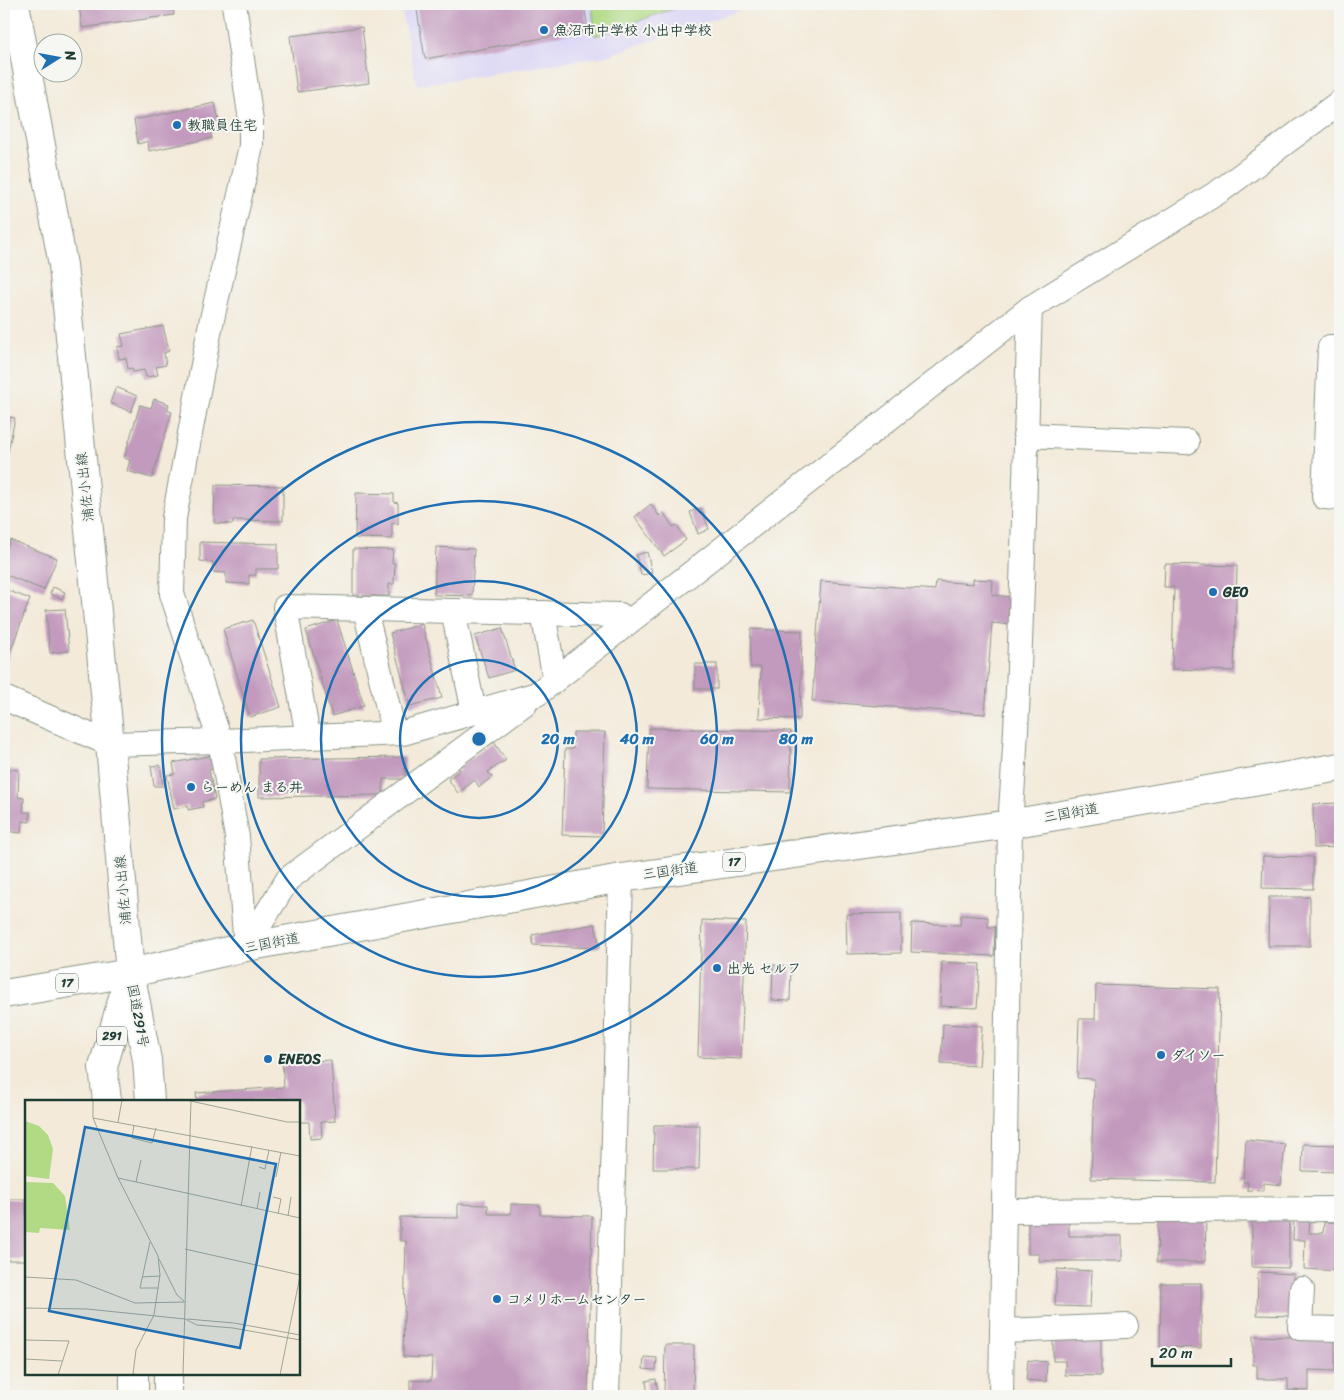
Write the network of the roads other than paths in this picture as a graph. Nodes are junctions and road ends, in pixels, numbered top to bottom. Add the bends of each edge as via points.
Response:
1 (16, 4) edge
2 (234, 4) edge
3 (1340, 102) edge
4 (1030, 308) junction
5 (1340, 347) edge
6 (1026, 436) junction
7 (1187, 442) dead end
8 (1340, 498) edge
9 (365, 609) junction
10 (453, 611) junction
11 (543, 613) junction
12 (620, 615) dead end
13 (546, 687) junction
14 (4, 698) edge
15 (474, 712) junction
16 (394, 733) junction
17 (308, 737) junction
18 (220, 741) junction
19 (110, 744) junction
20 (1340, 767) edge
21 (1010, 824) junction
22 (621, 878) junction
23 (246, 947) junction
24 (130, 973) junction
25 (4, 994) edge
26 (107, 1100) edge
27 (150, 1100) edge
28 (1340, 1209) edge
29 (1004, 1211) junction
30 (1302, 1289) dead end
31 (1126, 1326) dead end
32 (1340, 1329) edge
33 (1002, 1331) junction
34 (134, 1375) edge
35 (168, 1375) edge
36 (134, 1396) edge
37 (168, 1396) edge
38 (608, 1396) edge
39 (1001, 1396) edge

1 - 19 main road, 浦佐小出線 via 63,265
2 - 18 street via 251,121 251,146 210,328 174,518 172,594
3 - 4 street via 1220,192
4 - 6 street
4 - 13 street
5 - 8 street via 1330,347 1324,497
6 - 7 street
6 - 21 street
9 - 10 street
9 - 16 street
9 - 17 street via 285,607
10 - 11 street
10 - 15 street
11 - 12 street
11 - 13 street
13 - 15 street
13 - 23 street via 288,879
14 - 19 street
15 - 16 street
16 - 17 street
17 - 18 street
18 - 19 street
18 - 23 street via 238,837
19 - 24 main road, 浦佐小出線
20 - 21 main road, 三国街道 / 17
21 - 22 main road, 三国街道 / 17
21 - 29 street
22 - 23 main road, 三国街道 / 17
22 - 38 street
23 - 24 main road, 三国街道 / 17
24 - 25 main road, 三国街道 / 17
24 - 26 main road, 国道291号 / 291 via 103,1067
24 - 27 main road, 国道291号 / 291 via 147,1060
28 - 29 street
29 - 33 street
30 - 32 street via 1300,1328
31 - 33 street
33 - 39 street
34 - 36 main road
35 - 37 main road

